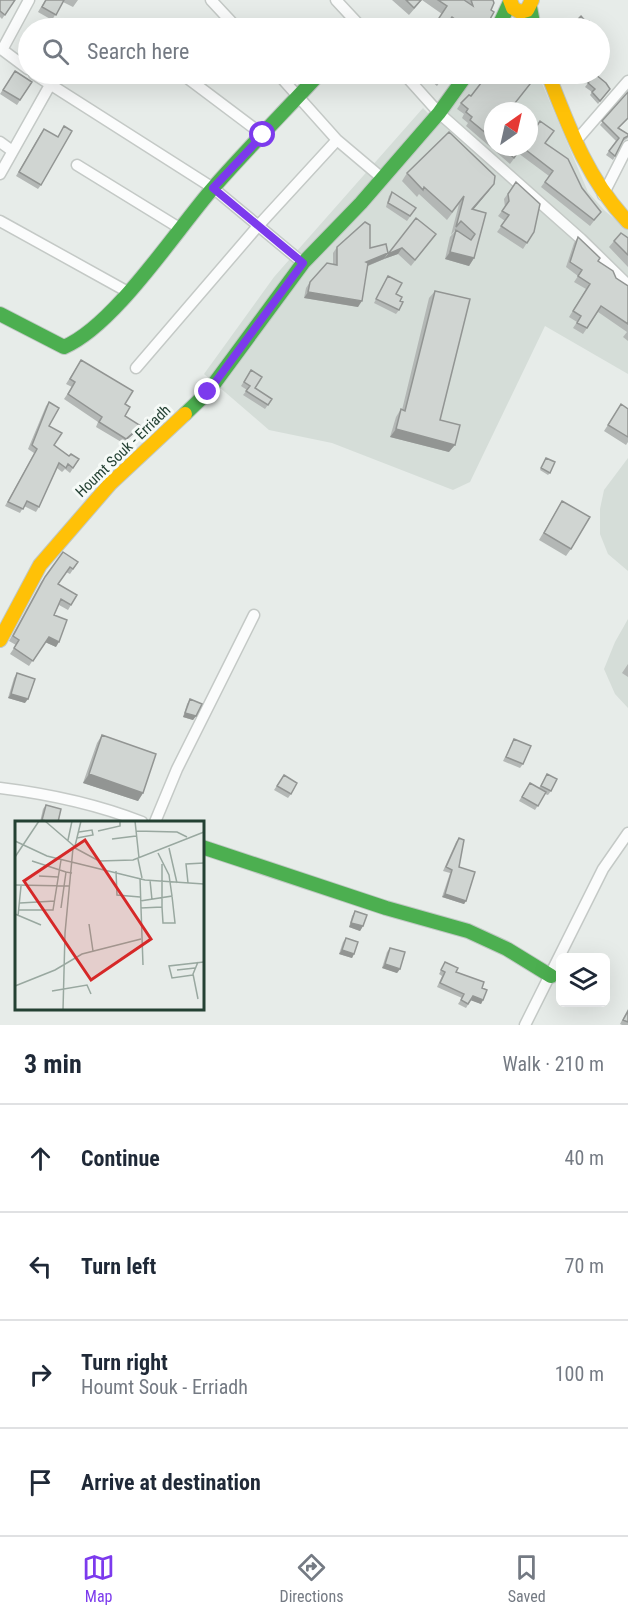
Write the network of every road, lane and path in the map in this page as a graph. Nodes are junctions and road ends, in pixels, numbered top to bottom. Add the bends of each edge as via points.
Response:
1 (29, 0) edge
2 (212, 0) edge
3 (336, 0) edge
4 (523, 4) edge
5 (19, 18) edge
6 (228, 18) edge
7 (353, 18) edge
8 (508, 18) edge
9 (529, 18) edge
10 (18, 19) edge
11 (1, 49) edge
12 (18, 62) edge
13 (628, 81) edge
14 (195, 84) edge
15 (287, 84) edge
16 (309, 84) edge
17 (413, 84) edge
18 (459, 84) edge
19 (552, 84) edge
20 (50, 85) joint
21 (298, 96) junction
22 (439, 113) junction
23 (263, 135) junction
24 (337, 140) junction
25 (0, 142) edge
26 (575, 142) junction
27 (628, 146) edge
28 (11, 150) junction
29 (77, 165) dead end
30 (0, 174) edge
31 (382, 178) junction
32 (213, 188) junction
33 (603, 195) junction
34 (0, 221) edge
35 (628, 222) edge
36 (258, 226) junction
37 (181, 229) junction
38 (303, 263) junction
39 (628, 285) edge
40 (128, 292) junction
41 (0, 314) edge
42 (136, 368) dead end
43 (254, 615) dead end
44 (0, 640) edge
45 (0, 788) edge
46 (139, 821) edge
47 (155, 821) edge
48 (628, 833) edge
49 (204, 849) edge
50 (551, 976) junction
51 (525, 1025) edge

1 - 5 street
2 - 6 street
3 - 7 street
4 - 8 street
4 - 9 street
10 - 11 street
11 - 12 street
13 - 26 street
14 - 23 street
15 - 21 street
16 - 21 street
17 - 22 street
18 - 22 street, Houmt Souk - Erriadh
19 - 26 street
20 - 28 street
20 - 32 street
21 - 23 street
21 - 24 street
22 - 31 street, Houmt Souk - Erriadh
22 - 39 street
23 - 32 street
24 - 31 street
24 - 36 street
25 - 28 street
26 - 33 street
27 - 33 street
28 - 30 street
29 - 37 street
31 - 38 street, Houmt Souk - Erriadh
32 - 36 street
32 - 37 street
33 - 35 street
34 - 40 street
36 - 38 street
36 - 42 street
37 - 40 street
38 - 44 street, Houmt Souk - Erriadh via 208,392 110,484 40,565
40 - 41 street via 83,339 64,347
43 - 47 street
45 - 46 street via 61,797
48 - 50 street via 603,868
49 - 50 street via 468,931
50 - 51 street

